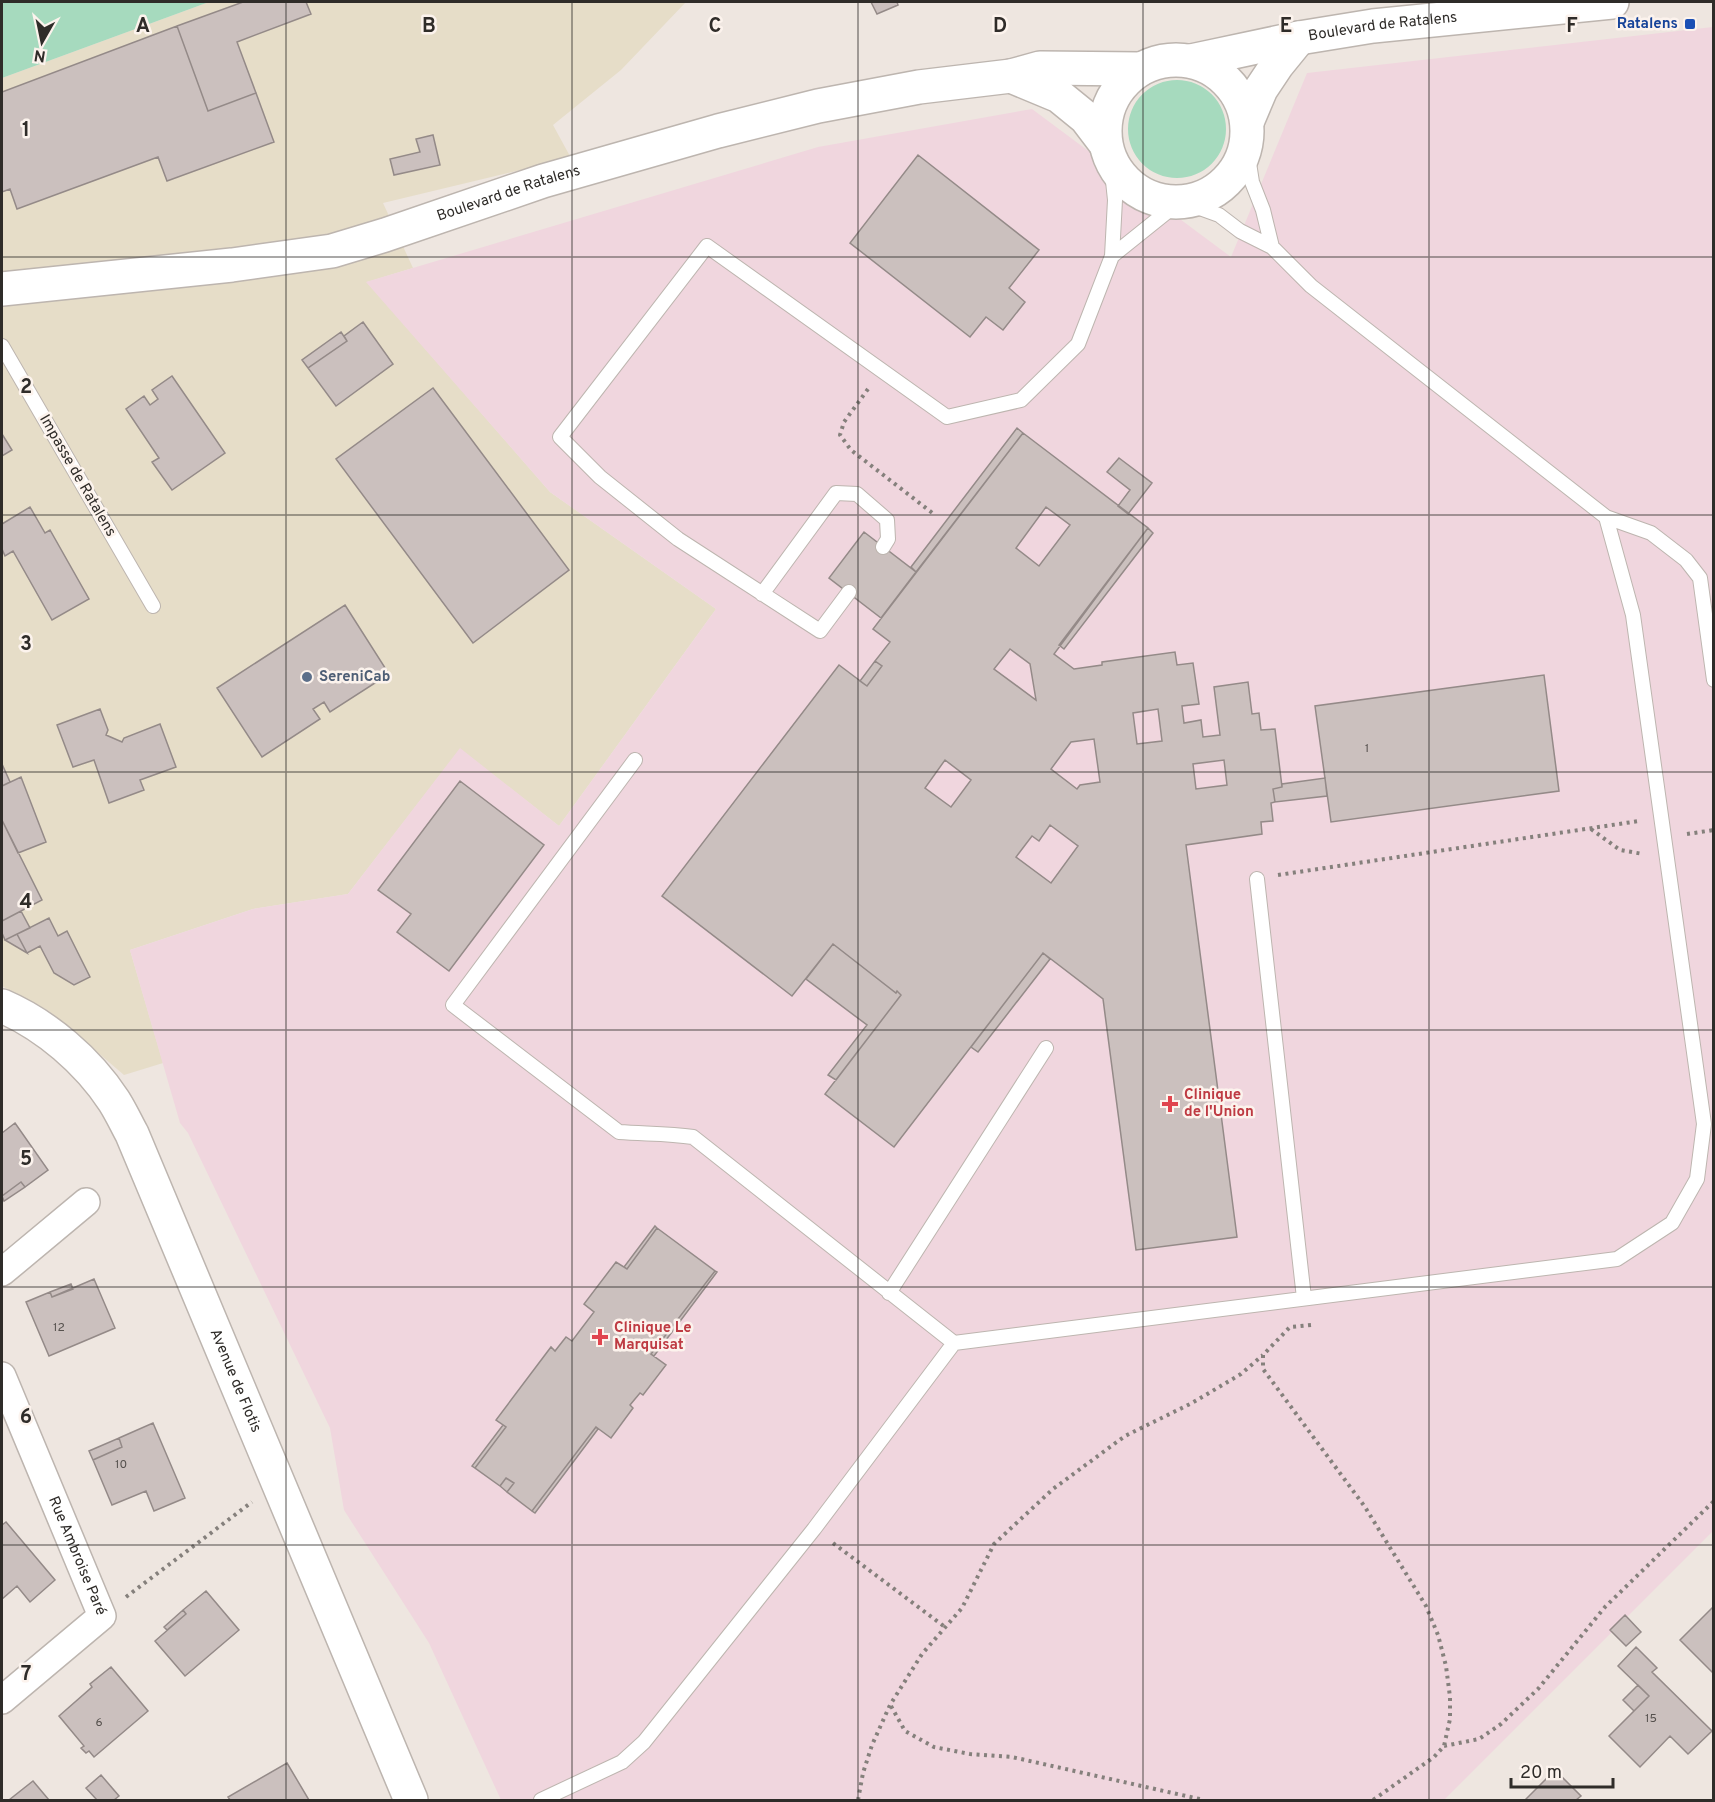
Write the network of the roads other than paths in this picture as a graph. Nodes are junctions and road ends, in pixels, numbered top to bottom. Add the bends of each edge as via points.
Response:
1 (1612, 2) edge
2 (1299, 38) junction
3 (1191, 61) junction
4 (1140, 69) junction
5 (1011, 76) junction
6 (1247, 133) junction
7 (1108, 153) junction
8 (1181, 202) junction
9 (1272, 247) junction
10 (1112, 256) junction
11 (2, 288) edge
12 (2, 346) edge
13 (1606, 517) junction
14 (883, 547) dead end
15 (849, 592) dead end
16 (762, 594) junction
17 (153, 606) dead end
18 (1713, 680) edge
19 (635, 760) dead end
20 (1257, 879) road end
21 (2, 1006) edge
22 (1046, 1048) dead end
23 (1709, 1124) edge
24 (86, 1202) dead end
25 (2, 1272) edge
26 (889, 1293) junction
27 (1304, 1298) junction
28 (954, 1343) junction
29 (2, 1376) edge
30 (2, 1700) edge
31 (411, 1800) edge
32 (541, 1800) edge

1 - 2 street, Boulevard de Ratalens via 1373,26
2 - 3 street, Boulevard de Ratalens
2 - 6 street, Boulevard de Ratalens via 1261,89
3 - 4 street via 1165,61
3 - 6 street via 1228,83 1240,101
4 - 5 street, Boulevard de Ratalens via 1040,68
4 - 7 street via 1123,82 1111,101 1105,121
5 - 7 street, Boulevard de Ratalens via 1059,96 1086,118
5 - 11 street, Boulevard de Ratalens via 919,87 818,106 718,131 543,181 332,251
6 - 8 street via 1239,165 1225,184 1206,197
6 - 9 lane via 1252,182
7 - 8 street via 1123,180 1139,192 1158,201
7 - 10 lane via 1115,200
8 - 9 lane via 1219,215
8 - 10 lane
9 - 13 lane via 1311,286
10 - 16 lane via 1078,344 1021,400 947,417 707,246 560,437 600,477 678,539
12 - 17 lane, Impasse de Ratalens
13 - 18 lane via 1651,533 1686,560 1700,578
13 - 23 lane via 1633,615 1660,818
14 - 16 lane via 888,539 887,520 857,494 836,493
15 - 16 lane via 820,631
19 - 26 lane via 453,1005 619,1132 693,1137
20 - 27 lane
21 - 31 street, Avenue de Flotis via 72,1052 115,1102 132,1134
22 - 26 lane
23 - 27 lane via 1697,1179 1672,1222 1617,1259
24 - 25 street
26 - 28 lane
27 - 28 lane
28 - 32 lane via 814,1529 644,1742 622,1762
29 - 30 street, Rue Ambroise Paré via 102,1616

